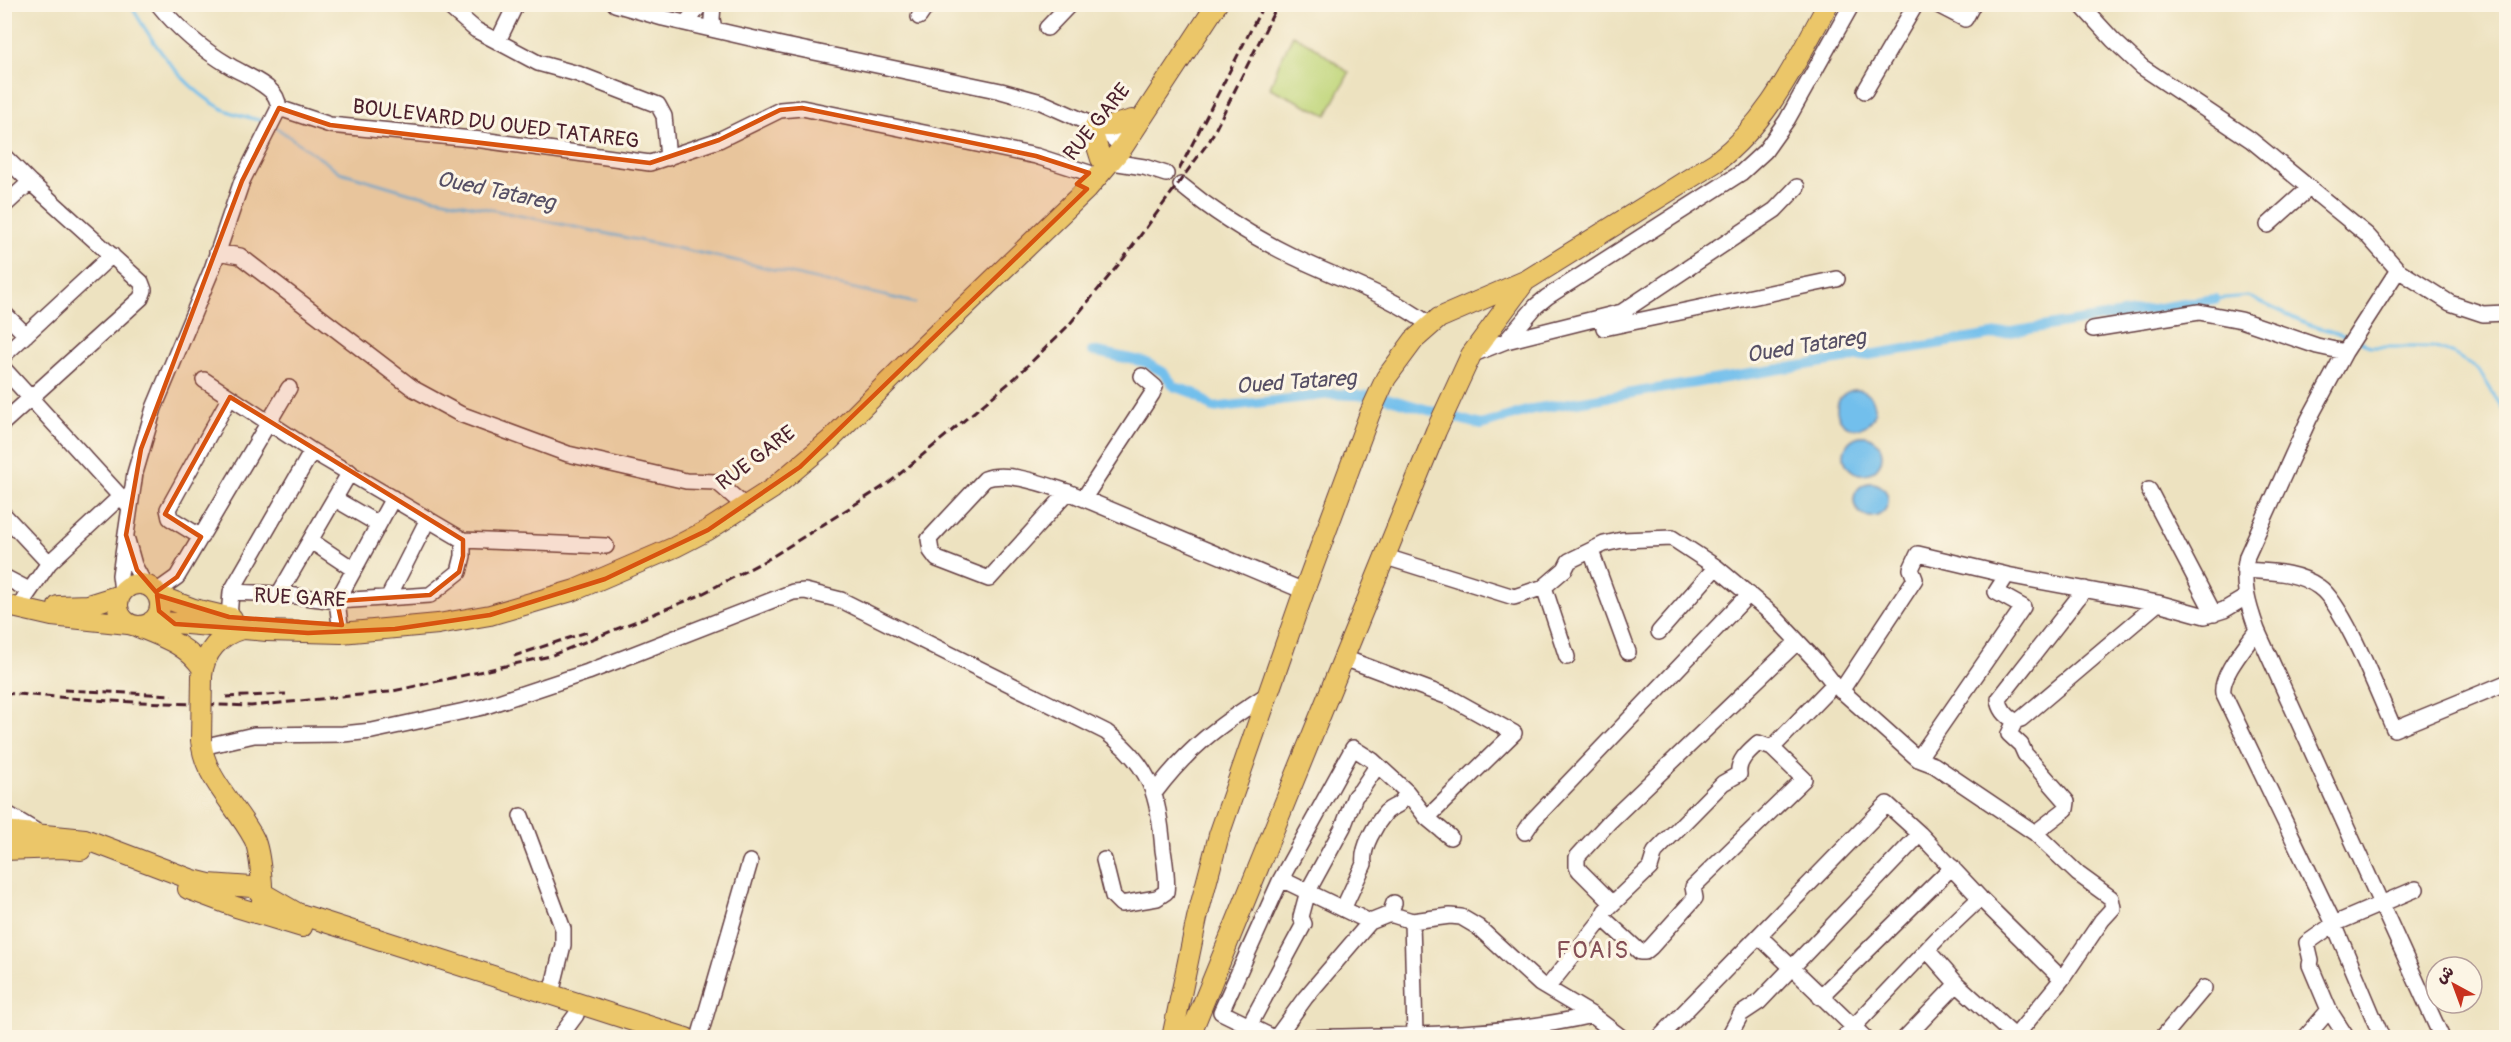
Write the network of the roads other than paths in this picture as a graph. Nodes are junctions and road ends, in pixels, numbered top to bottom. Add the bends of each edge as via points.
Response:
1 (158, 4) edge
2 (446, 4) edge
3 (516, 4) edge
4 (615, 4) edge
5 (701, 4) edge
6 (713, 4) edge
7 (1070, 4) edge
8 (1210, 4) edge
9 (1217, 4) edge
10 (1828, 4) edge
11 (1852, 4) edge
12 (1916, 4) edge
13 (1936, 4) edge
14 (1973, 4) edge
15 (2080, 4) edge
16 (686, 23) junction
17 (1047, 28) dead end
18 (714, 29) junction
19 (498, 41) junction
20 (1865, 91) dead end
21 (276, 113) junction
22 (1132, 120) junction
23 (1094, 130) junction
24 (4, 156) edge
25 (668, 158) junction
26 (1104, 161) junction
27 (1166, 174) dead end
28 (30, 182) junction
29 (1181, 185) dead end
30 (1797, 187) dead end
31 (2308, 189) junction
32 (4, 206) edge
33 (2268, 225) dead end
34 (217, 252) junction
35 (112, 255) junction
36 (2398, 270) junction
37 (1837, 279) dead end
38 (1527, 280) junction
39 (4, 313) edge
40 (2506, 313) edge
41 (1430, 325) junction
42 (2093, 329) dead end
43 (26, 335) junction
44 (1527, 336) junction
45 (1506, 341) junction
46 (2345, 352) junction
47 (4, 355) edge
48 (1471, 355) junction
49 (4, 369) edge
50 (1142, 376) dead end
51 (204, 380) dead end
52 (289, 388) dead end
53 (31, 397) junction
54 (230, 397) junction
55 (4, 422) edge
56 (269, 422) junction
57 (312, 451) junction
58 (350, 472) junction
59 (2149, 490) dead end
60 (1068, 492) junction
61 (393, 498) junction
62 (1084, 498) junction
63 (335, 499) junction
64 (126, 502) junction
65 (740, 502) junction
66 (4, 514) edge
67 (428, 519) junction
68 (378, 524) junction
69 (126, 535) junction
70 (201, 537) junction
71 (462, 540) junction
72 (311, 541) junction
73 (606, 546) dead end
74 (1591, 552) junction
75 (1386, 557) junction
76 (49, 563) junction
77 (1716, 567) junction
78 (353, 569) junction
79 (2244, 570) junction
80 (2007, 575) junction
81 (4, 577) edge
82 (1544, 587) junction
83 (2085, 589) junction
84 (4, 590) edge
85 (1304, 591) junction
86 (231, 592) junction
87 (121, 593) junction
88 (279, 594) junction
89 (1749, 594) junction
90 (27, 595) junction
91 (2246, 597) junction
92 (388, 598) junction
93 (338, 601) junction
94 (2158, 603) junction
95 (4, 605) edge
96 (148, 608) junction
97 (2214, 614) junction
98 (236, 623) junction
99 (175, 624) junction
100 (340, 625) junction
101 (2257, 630) junction
102 (1659, 632) dead end
103 (1797, 642) junction
104 (1628, 652) dead end
105 (1567, 657) dead end
106 (1344, 658) junction
107 (203, 668) junction
108 (2506, 683) edge
109 (1837, 687) junction
110 (1265, 696) junction
111 (2015, 721) junction
112 (201, 743) junction
113 (1772, 748) junction
114 (1918, 759) junction
115 (1377, 766) junction
116 (1155, 792) junction
117 (1407, 792) junction
118 (4, 812) edge
119 (521, 816) dead end
120 (1427, 818) junction
121 (248, 829) junction
122 (4, 831) edge
123 (1525, 832) dead end
124 (39, 833) junction
125 (2035, 833) junction
126 (1920, 834) junction
127 (1450, 837) dead end
128 (4, 850) edge
129 (1104, 860) dead end
130 (750, 862) dead end
131 (1952, 867) junction
132 (1281, 879) junction
133 (241, 886) junction
134 (2416, 889) dead end
135 (262, 891) junction
136 (1308, 891) junction
137 (1980, 898) junction
138 (1612, 903) junction
139 (2382, 905) junction
140 (236, 907) junction
141 (1343, 909) junction
142 (258, 914) junction
143 (1602, 918) junction
144 (1412, 921) junction
145 (1370, 922) junction
146 (2334, 924) junction
147 (1759, 936) junction
148 (1927, 950) junction
149 (1791, 966) junction
150 (2062, 979) junction
151 (1957, 984) junction
152 (1546, 988) junction
153 (2204, 988) dead end
154 (550, 994) junction
155 (1820, 997) junction
156 (2330, 1010) junction
157 (576, 1015) junction
158 (1592, 1015) junction
159 (1559, 1023) junction
160 (1250, 1026) junction
161 (1415, 1034) junction
162 (1854, 1034) edge
163 (1457, 1035) edge
164 (2014, 1037) edge
165 (560, 1038) edge
166 (651, 1038) edge
167 (686, 1038) edge
168 (699, 1038) edge
169 (1173, 1038) edge
170 (1189, 1038) edge
171 (1275, 1038) edge
172 (1296, 1038) edge
173 (1547, 1038) edge
174 (1622, 1038) edge
175 (1659, 1038) edge
176 (1728, 1038) edge
177 (1905, 1038) edge
178 (2162, 1038) edge
179 (2305, 1038) edge
180 (2347, 1038) edge
181 (2382, 1038) edge
182 (2442, 1038) edge

1 - 21 street via 196,43 270,89 276,97
2 - 19 street via 476,30
3 - 19 street
4 - 16 street
5 - 16 street
6 - 18 street
7 - 17 street
8 - 22 main road, RUE GARE
9 - 26 main road, RUE GARE
10 - 38 main road via 1768,111 1731,151
11 - 45 street via 1765,151 1741,173 1547,297
12 - 20 street
13 - 14 street via 1960,19 1965,19
15 - 31 street via 2142,67 2250,140
16 - 18 street
18 - 23 street via 1041,102
19 - 25 street via 538,63 658,105 664,116
21 - 25 street, BOULEVARD DU OUED TATAREG via 330,126 482,140 637,163 650,164
21 - 34 street via 242,181
22 - 23 main road
22 - 26 main road, RUE GARE
23 - 26 main road
24 - 28 street
25 - 26 street, BOULEVARD DU OUED TATAREG via 719,140 780,110 802,108 1036,156
26 - 27 street, BOULEVARD DU OUED TATAREG via 1144,166
26 - 65 main road, RUE GARE via 824,435
26 - 98 main road, RUE GARE via 800,467 745,508 675,547 575,590 469,619 341,633
28 - 32 street
28 - 35 street
29 - 41 street via 1246,231 1296,258 1391,299
30 - 44 street via 1770,213 1622,312
31 - 33 street
31 - 36 street via 2367,236
34 - 64 street via 151,418
34 - 65 street via 240,256 414,388 460,414 568,454 686,481 717,482
35 - 43 street
35 - 53 street via 141,282 141,298
36 - 40 street via 2450,303 2483,314
36 - 46 street
37 - 44 street via 1559,337
38 - 41 main road
38 - 48 main road
39 - 43 street
41 - 85 main road via 1407,348 1386,378
42 - 46 street via 2199,312 2241,320
43 - 47 street
44 - 45 street
45 - 48 street
46 - 79 street via 2309,419 2247,555
48 - 75 main road
49 - 53 street
50 - 62 street via 1155,387 1152,394
51 - 54 street
52 - 56 street
53 - 55 street
53 - 64 street
54 - 56 street
54 - 70 street via 168,509 170,518
56 - 57 street
56 - 70 street
57 - 58 street
57 - 86 street
58 - 61 street
58 - 63 street
59 - 97 street
60 - 60 street via 989,579 936,559 931,551 929,539 985,479 996,474
60 - 62 street
61 - 67 street
61 - 68 street
62 - 85 street
63 - 68 street
63 - 72 street
64 - 69 street
64 - 76 street
65 - 100 main road, RUE GARE via 672,540 602,572 530,596 437,616
66 - 76 street
67 - 71 street
67 - 92 street
68 - 78 street
69 - 87 street
69 - 96 street
70 - 96 street via 177,577
71 - 73 street
71 - 92 street via 459,572 450,580 430,595
72 - 78 street
72 - 88 street
74 - 77 street via 1622,540 1672,538
74 - 82 street via 1569,561
74 - 104 street
75 - 82 street via 1514,597
75 - 106 main road
76 - 90 street
77 - 89 street
77 - 102 street
78 - 93 street
79 - 91 street
79 - 108 street via 2292,574 2321,587 2342,615 2394,729
80 - 83 street
80 - 109 street via 1918,554 1911,569 1915,579
80 - 114 street via 1996,592 2023,607
81 - 90 street
82 - 105 street
83 - 94 street
83 - 111 street via 1999,699 2003,710
84 - 90 main road
85 - 110 main road
86 - 88 street
86 - 98 street
87 - 90 main road via 73,607
87 - 96 main road via 132,585
87 - 96 main road via 119,614
88 - 93 street
89 - 103 street
89 - 123 street
91 - 97 street
91 - 101 street
92 - 93 street
93 - 100 street
94 - 97 street via 2205,616
94 - 111 street
95 - 96 main road via 52,616
96 - 98 main road, RUE GARE via 194,609
96 - 99 main road
96 - 107 main road
98 - 99 main road, RUE GARE
98 - 100 main road, RUE GARE
98 - 107 main road via 220,639
99 - 107 main road
101 - 139 street
101 - 146 street via 2226,676 2223,693
103 - 109 street
103 - 138 street via 1577,857 1580,871
106 - 120 street via 1451,698 1514,733
106 - 170 main road
107 - 112 main road, bridge
109 - 113 street
109 - 114 street
110 - 116 street via 1199,741
110 - 169 main road via 1206,878
111 - 125 street via 2009,734 2067,802 2067,809
112 - 116 street via 254,735 372,731 483,707 588,672 793,592 805,591 841,600 1106,732 1137,760
112 - 121 main road via 212,775
113 - 138 street via 1758,742 1739,765 1739,774 1723,783 1655,852 1650,868
113 - 143 street via 1804,780 1693,887 1695,898 1651,947 1640,952
114 - 125 street via 1934,765
115 - 117 street
115 - 132 street via 1353,748
115 - 136 street via 1355,796
116 - 129 street via 1167,888 1163,895 1124,905 1118,902
117 - 120 street
117 - 141 street via 1374,831
118 - 124 street
119 - 154 street via 563,929 563,945
120 - 127 street
121 - 133 main road via 249,857
121 - 135 main road via 256,843
122 - 124 main road
124 - 133 main road via 92,841 201,882
125 - 150 street via 2078,874 2111,898 2113,908
126 - 131 street
126 - 147 street via 1887,804
126 - 149 street
128 - 140 main road via 85,850
130 - 168 street
131 - 137 street
131 - 155 street
132 - 136 street
132 - 160 street via 1221,1012
133 - 135 main road
133 - 140 main road
134 - 139 street
135 - 142 main road
135 - 154 main road via 291,911
136 - 141 street
136 - 160 street via 1301,917 1304,924
137 - 148 street
137 - 150 street
138 - 143 street
139 - 146 street
139 - 182 street
140 - 142 main road
141 - 145 street
142 - 157 main road
143 - 152 street
144 - 145 street via 1392,908
144 - 152 street via 1461,917 1478,927
144 - 161 street
145 - 171 street
146 - 156 street via 2307,943 2310,966
146 - 181 street
147 - 149 street
147 - 175 street
148 - 151 street
148 - 162 street
149 - 155 street
149 - 176 street via 1759,1002 1741,1014
150 - 164 street
151 - 164 street
151 - 177 street
152 - 158 street
153 - 178 street
154 - 167 main road
155 - 162 street
156 - 179 street
156 - 180 street
157 - 165 street
157 - 166 main road
158 - 159 street
158 - 174 street
159 - 163 street
159 - 173 street
160 - 171 street
161 - 163 street
161 - 172 street

